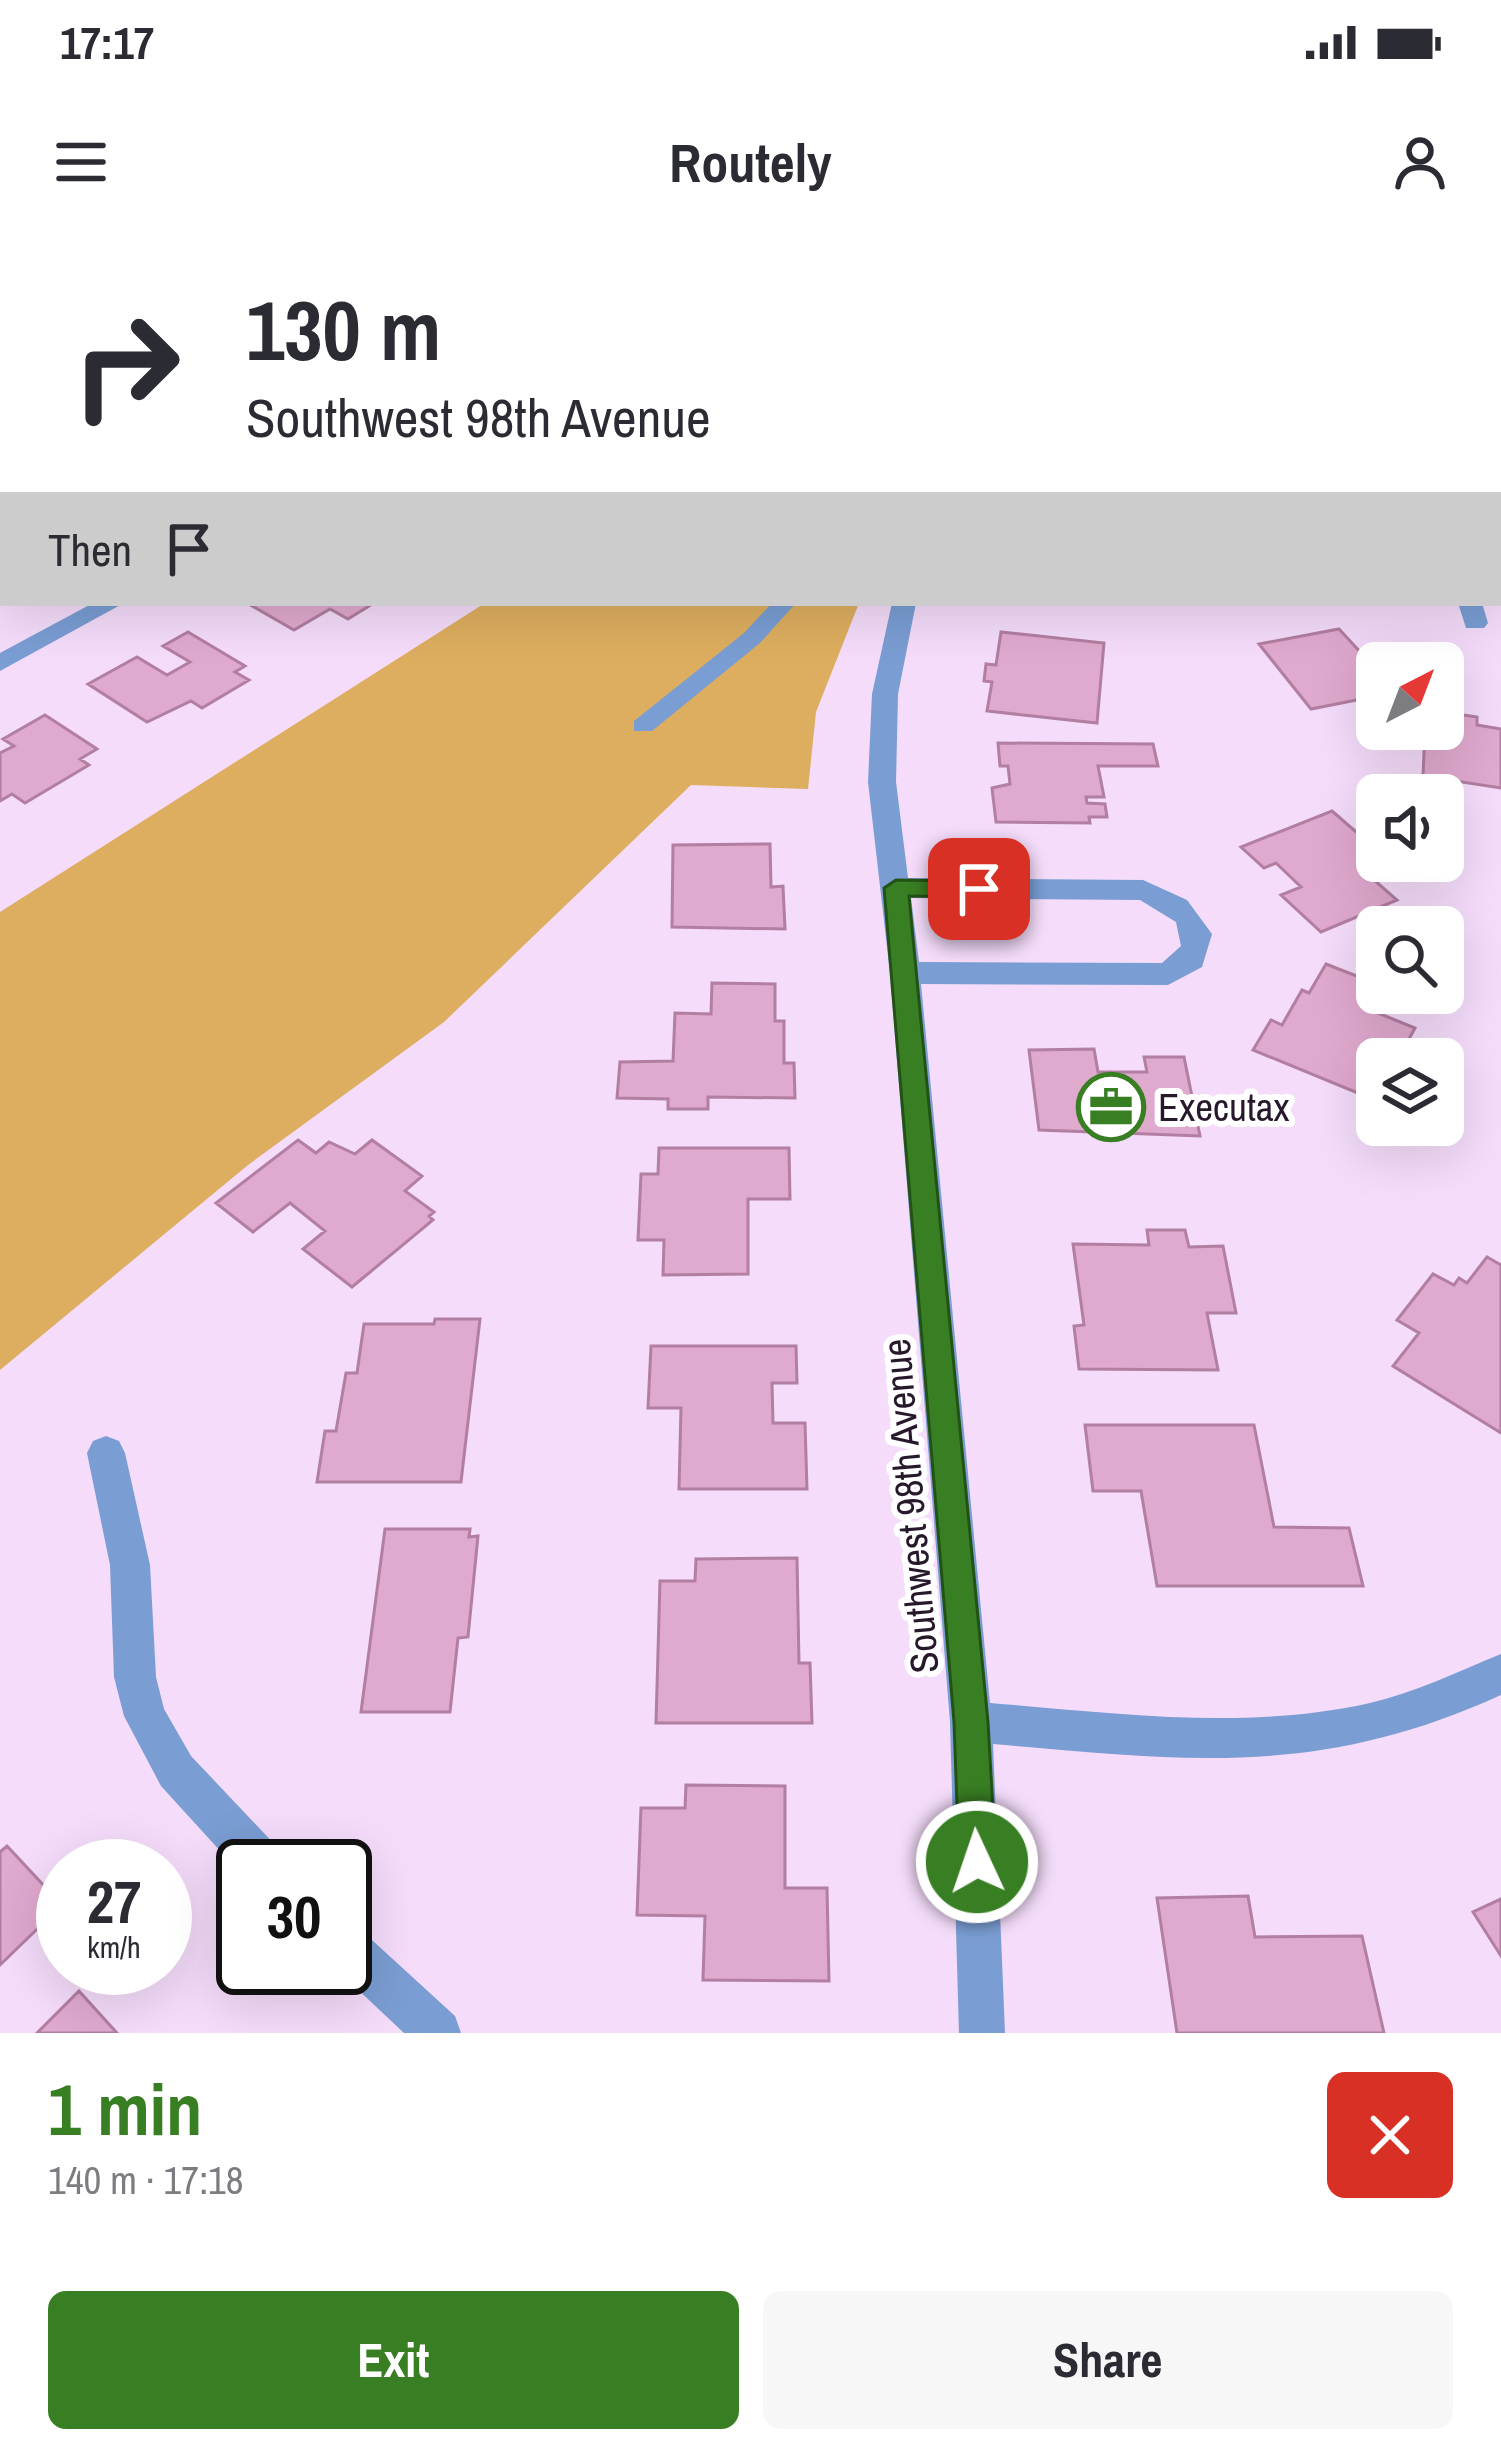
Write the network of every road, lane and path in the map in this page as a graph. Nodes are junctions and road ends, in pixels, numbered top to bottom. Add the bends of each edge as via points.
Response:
1 (106, 606) edge
2 (782, 606) edge
3 (903, 606) edge
4 (0, 663) edge
5 (643, 727) dead end
6 (896, 888) junction
7 (905, 974) junction
8 (106, 1453) dead end
9 (1501, 1674) edge
10 (971, 1722) junction
11 (239, 1839) edge
12 (372, 1971) edge
13 (438, 2033) edge
14 (982, 2033) edge

1 - 4 street
2 - 5 lane
3 - 6 street, Southwest 98th Avenue via 886,694 882,782
6 - 7 street, Southwest 98th Avenue
6 - 7 street via 1143,890 1184,912 1198,933 1191,959 1168,974
7 - 10 street, Southwest 98th Avenue
8 - 11 street via 130,1565 130,1636 145,1716 176,1772
9 - 10 street via 1372,1724 1264,1741
10 - 14 street, Southwest 98th Avenue
12 - 13 street

